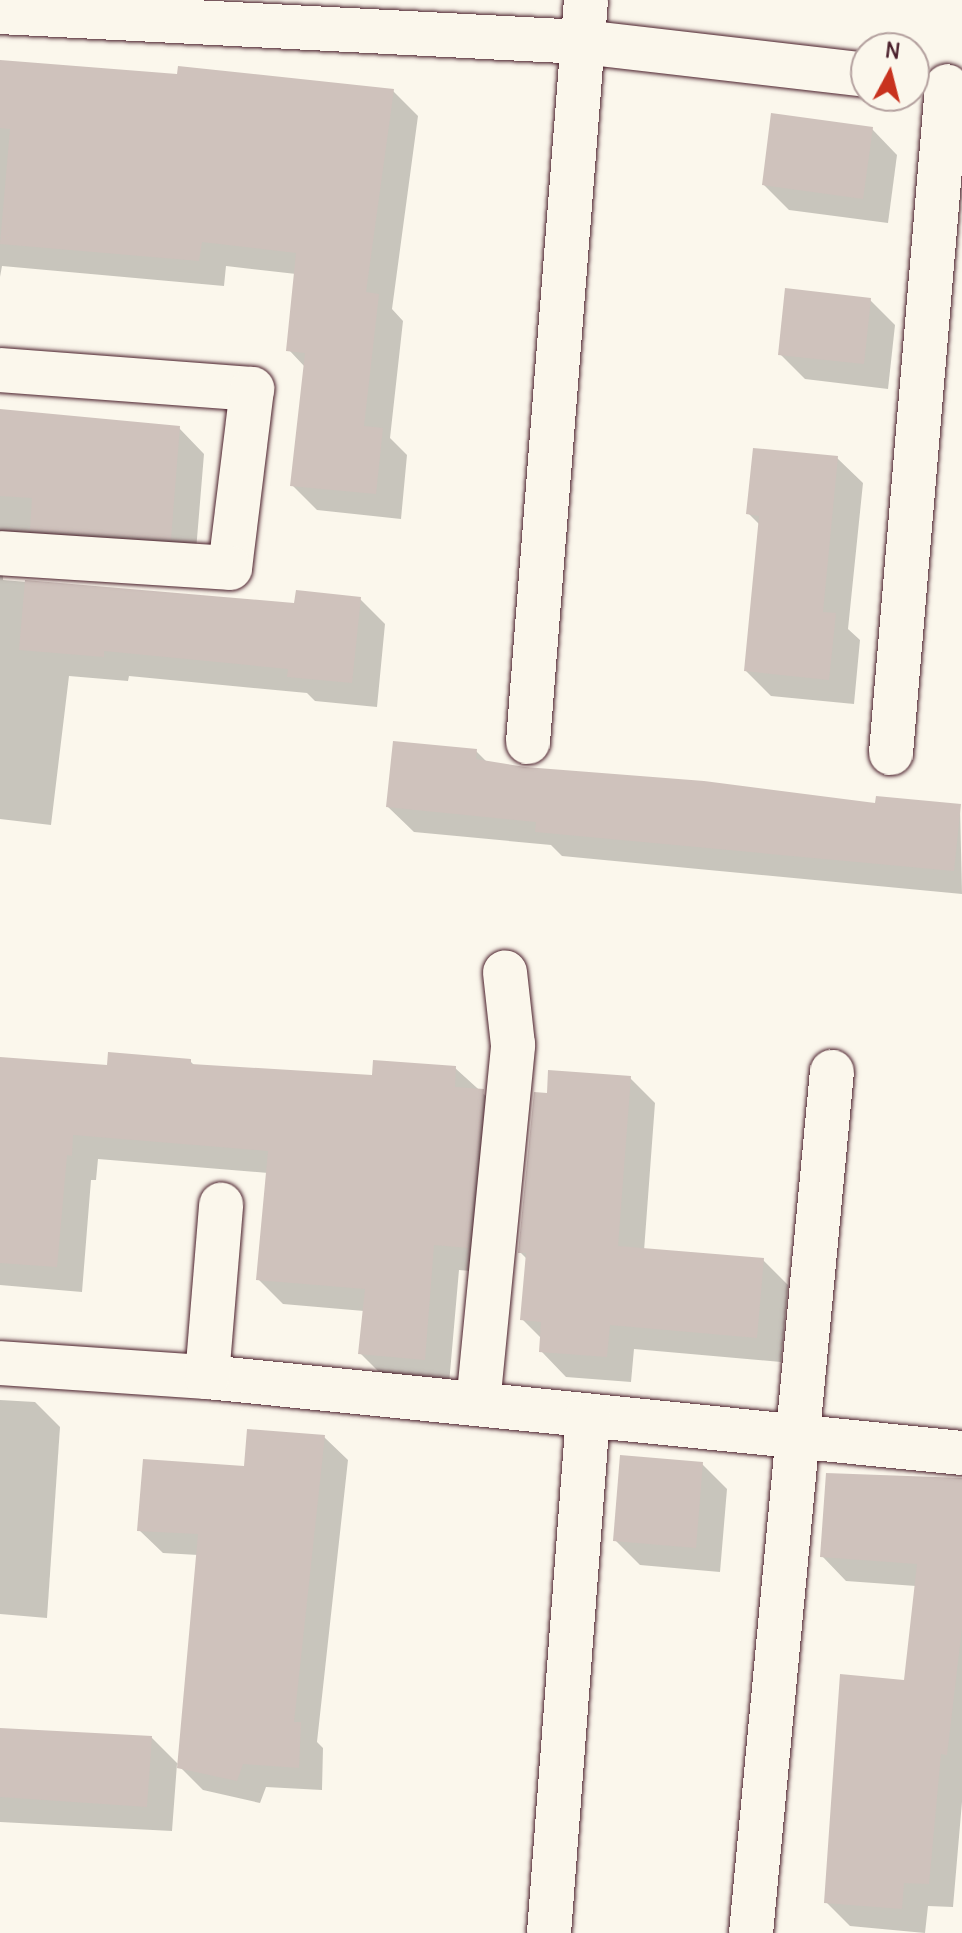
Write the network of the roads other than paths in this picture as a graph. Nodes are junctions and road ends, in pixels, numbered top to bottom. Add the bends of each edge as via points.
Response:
1 (0, 12) edge
2 (584, 21) edge
3 (850, 72) edge
4 (941, 85) edge
5 (0, 370) edge
6 (0, 553) edge
7 (528, 742) dead end
8 (891, 753) dead end
9 (505, 972) dead end
10 (832, 1072) dead end
11 (221, 1205) dead end
12 (0, 1363) edge
13 (207, 1377) junction
14 (478, 1404) junction
15 (588, 1415) junction
16 (800, 1436) junction
17 (962, 1453) edge
18 (549, 1933) edge
19 (751, 1933) edge

1 - 2 street
2 - 3 street
2 - 7 street
4 - 8 street
5 - 6 street via 252,389 230,568
9 - 14 street via 513,1045
10 - 16 street
11 - 13 street
12 - 13 street
13 - 14 street
14 - 15 street
15 - 16 street
15 - 18 street
16 - 17 street
16 - 19 street

